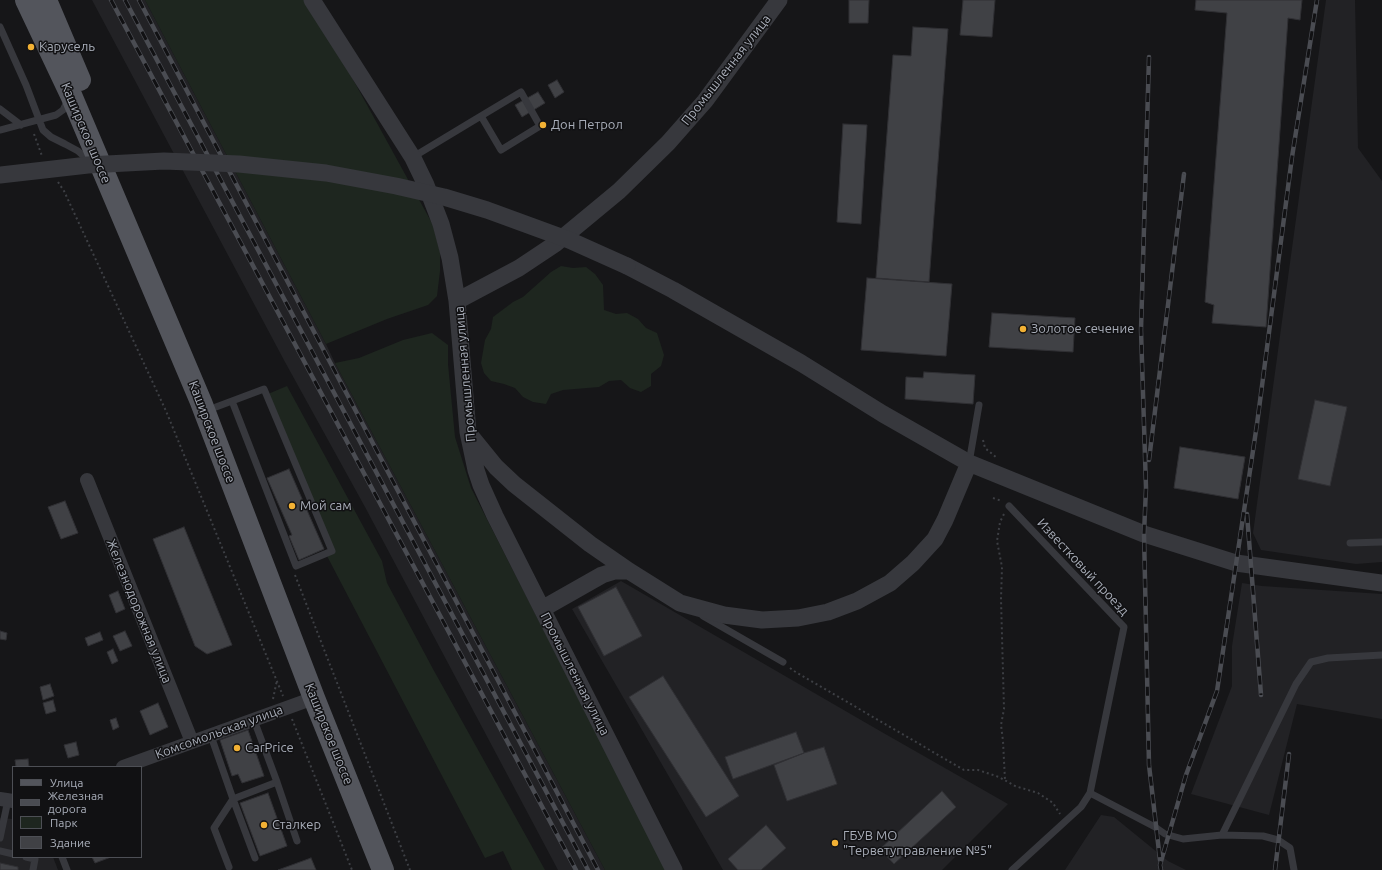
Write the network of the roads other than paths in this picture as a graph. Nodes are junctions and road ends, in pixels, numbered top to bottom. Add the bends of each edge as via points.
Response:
1 (26, 0) edge
2 (46, 0) edge
3 (312, 0) edge
4 (779, 0) edge
5 (0, 27) edge
6 (2, 39) edge
7 (71, 95) junction
8 (0, 109) edge
9 (481, 116) junction
10 (39, 120) junction
11 (21, 125) junction
12 (0, 130) edge
13 (413, 158) junction
14 (0, 175) edge
15 (104, 176) junction
16 (457, 301) junction
17 (224, 404) junction
18 (979, 405) dead end
19 (468, 432) junction
20 (969, 463) junction
21 (87, 480) dead end
22 (1009, 506) road end
23 (1382, 542) edge
24 (1350, 543) dead end
25 (629, 571) junction
26 (1382, 583) edge
27 (680, 603) junction
28 (542, 609) junction
29 (1382, 655) edge
30 (783, 662) road end
31 (314, 698) junction
32 (254, 720) junction
33 (211, 736) junction
34 (192, 742) junction
35 (126, 766) edge
36 (276, 782) junction
37 (1090, 793) junction
38 (233, 799) junction
39 (7, 800) edge
40 (1222, 835) junction
41 (0, 838) edge
42 (298, 841) dead end
43 (0, 851) edge
44 (12, 854) edge
45 (31, 858) edge
46 (62, 858) edge
47 (255, 858) dead end
48 (229, 867) dead end
49 (33, 870) edge
50 (67, 870) edge
51 (383, 870) edge
52 (395, 870) edge
53 (674, 870) edge
54 (1012, 870) edge
55 (1294, 870) edge

1 - 7 main road, Каширское шоссе
2 - 17 main road, Каширское шоссе via 127,200
3 - 13 street
4 - 16 street, Промышленная улица via 705,101 668,143 619,191 555,244 519,268
5 - 6 lane
6 - 10 lane via 26,85
7 - 10 lane via 60,113
7 - 15 main road, Каширское шоссе
8 - 11 lane
9 - 9 lane via 521,92 540,126 501,150
9 - 13 lane
10 - 11 lane
10 - 15 lane via 46,134 78,151
11 - 12 lane
13 - 16 street via 441,224
14 - 20 street, bridge via 88,165 164,161 239,164 320,172 444,197 569,240 627,266 788,356
15 - 31 main road, Каширское шоссе via 201,402
16 - 19 street, Промышленная улица
17 - 17 lane via 264,389 332,551 296,566
17 - 52 main road, Каширское шоссе via 320,679
18 - 20 lane
19 - 25 street via 496,467 514,484
19 - 28 street, Промышленная улица via 481,485 494,516
20 - 26 street via 1144,534 1236,562
20 - 27 street via 935,539 914,563 890,583 857,601 828,612 798,618 762,620 724,615
21 - 34 street, Железнодорожная улица
22 - 37 lane, Известковый проезд via 1124,628
23 - 24 lane
25 - 27 street
25 - 28 street via 615,571 602,575
27 - 30 lane
28 - 53 street, Промышленная улица
29 - 40 lane via 1328,658 1311,662 1296,684
31 - 32 street, Комсомольская улица
31 - 51 main road, Каширское шоссе
32 - 33 street, Комсомольская улица
32 - 36 lane
33 - 34 street, Комсомольская улица
33 - 38 lane
34 - 35 street, Комсомольская улица
36 - 38 lane
36 - 42 lane
37 - 40 lane via 1168,835 1183,839
37 - 54 lane, Известковый проезд via 1081,807
38 - 47 lane
38 - 48 lane via 214,828
39 - 41 lane
40 - 55 lane via 1263,836 1278,840 1290,848
43 - 44 lane
45 - 49 lane via 36,859
46 - 50 lane

